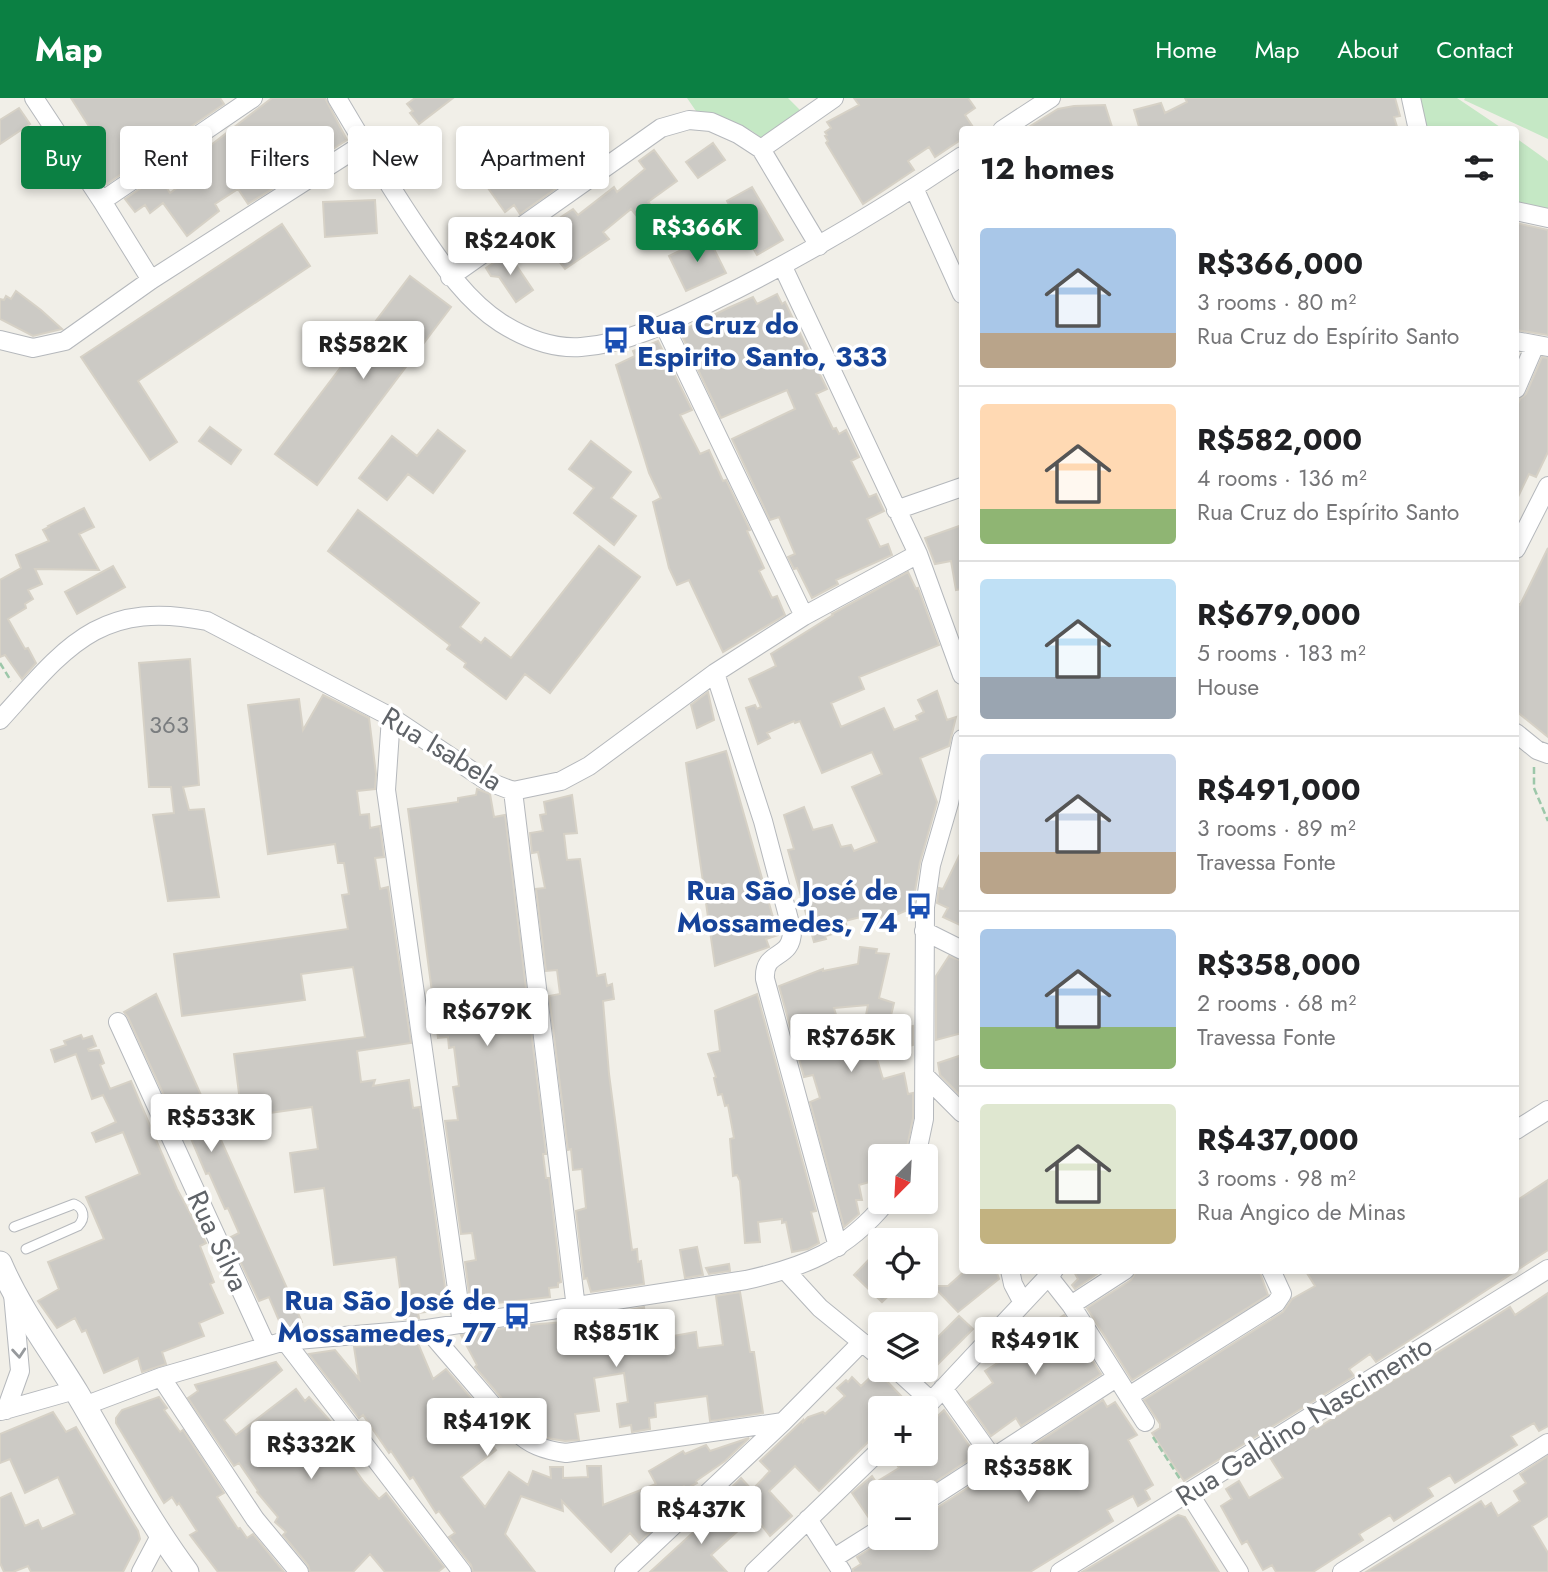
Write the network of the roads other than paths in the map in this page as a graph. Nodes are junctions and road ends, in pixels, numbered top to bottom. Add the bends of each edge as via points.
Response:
1 (34, 98) edge
2 (253, 98) edge
3 (337, 98) edge
4 (834, 98) edge
5 (1051, 98) edge
6 (1410, 98) edge
7 (353, 126) edge
8 (1008, 126) edge
9 (1417, 126) edge
10 (761, 149) junction
11 (348, 154) edge
12 (959, 158) edge
13 (914, 188) junction
14 (392, 189) edge
15 (102, 201) junction
16 (1519, 212) edge
17 (1548, 218) edge
18 (819, 246) junction
19 (783, 267) junction
20 (450, 277) junction
21 (151, 280) junction
22 (959, 287) edge
23 (664, 325) junction
24 (0, 340) edge
25 (1519, 342) edge
26 (1541, 346) edge
27 (1519, 384) edge
28 (1548, 486) edge
29 (959, 488) edge
30 (896, 510) junction
31 (1519, 543) edge
32 (918, 554) junction
33 (804, 616) junction
34 (959, 667) edge
35 (715, 673) junction
36 (391, 717) junction
37 (0, 720) edge
38 (1519, 735) edge
39 (1543, 752) edge
40 (959, 772) edge
41 (513, 791) junction
42 (956, 805) edge
43 (924, 931) junction
44 (959, 948) edge
45 (118, 1022) dead end
46 (925, 1076) junction
47 (959, 1110) edge
48 (1548, 1110) edge
49 (1519, 1128) edge
50 (919, 1144) edge
51 (875, 1214) edge
52 (14, 1227) dead end
53 (838, 1247) junction
54 (26, 1249) dead end
55 (0, 1263) edge
56 (1548, 1269) edge
57 (786, 1271) junction
58 (1011, 1274) edge
59 (1051, 1274) edge
60 (1119, 1274) edge
61 (1277, 1274) edge
62 (13, 1294) junction
63 (1023, 1303) junction
64 (1071, 1306) junction
65 (576, 1308) junction
66 (462, 1324) junction
67 (427, 1329) junction
68 (285, 1341) junction
69 (862, 1342) junction
70 (266, 1345) junction
71 (868, 1347) edge
72 (161, 1377) junction
73 (1116, 1378) junction
74 (911, 1382) edge
75 (928, 1396) edge
76 (937, 1396) edge
77 (1129, 1396) junction
78 (80, 1398) junction
79 (938, 1405) edge
80 (3, 1411) edge
81 (783, 1422) junction
82 (1145, 1422) road end
83 (1548, 1443) edge
84 (992, 1457) junction
85 (868, 1462) edge
86 (938, 1493) edge
87 (1189, 1493) junction
88 (808, 1519) junction
89 (160, 1536) junction
90 (868, 1539) edge
91 (838, 1565) edge
92 (141, 1572) edge
93 (187, 1572) edge
94 (299, 1572) edge
95 (462, 1572) edge
96 (624, 1572) edge
97 (754, 1572) edge
98 (1060, 1572) edge
99 (1239, 1572) edge
100 (1342, 1572) edge

1 - 15 street
2 - 15 street
3 - 7 street
4 - 10 street
5 - 8 street
6 - 9 street
10 - 18 street
10 - 20 street via 711,122 689,120 661,128
11 - 21 street
12 - 13 street
13 - 18 street
13 - 22 street
14 - 20 street
15 - 21 street
16 - 17 street
18 - 19 street
19 - 23 street
19 - 30 street
20 - 23 street via 500,323 548,345 581,348
21 - 24 street via 65,341 33,348
23 - 33 street
25 - 26 street
26 - 27 street
28 - 31 street
29 - 30 street
30 - 32 street
32 - 33 street, Rua Isabela
32 - 34 street
33 - 35 street, Rua Isabela
35 - 41 street, Rua Isabela via 589,766 561,781
35 - 53 street via 763,821 792,931 788,949 764,969 765,979
36 - 37 street, Rua Isabela via 207,621 143,615 108,623 76,642
36 - 41 street, Rua Isabela via 487,781
36 - 66 street via 386,790
38 - 39 street
40 - 42 street
41 - 65 street
42 - 43 street via 931,865
43 - 44 street
43 - 46 street
45 - 70 street, Rua Silva
46 - 47 street
46 - 50 street
48 - 49 street
51 - 53 street
52 - 54 lane via 74,1204 83,1211 78,1226
53 - 57 street
55 - 62 street
56 - 87 street, Rua Galdino Nascimento
57 - 65 street
57 - 69 street via 820,1308
58 - 63 street
59 - 63 street
59 - 64 street
60 - 64 street
61 - 77 street via 1282,1294 1276,1303
62 - 78 street
62 -> 80 street via 20,1371
63 - 76 street
64 - 73 street
65 - 66 street
66 - 67 street
67 - 68 street
67 - 81 street via 513,1429 544,1450 566,1454
68 - 70 street
68 - 95 street
69 - 71 street
69 - 81 street
70 - 72 street
72 - 78 street
72 - 94 street via 255,1519
73 - 77 street
73 - 84 street
74 - 75 street
77 - 82 street
78 - 80 street
78 - 89 street
79 - 84 street
81 - 96 street
83 - 100 street
84 - 86 street
85 - 88 street
87 - 98 street, Rua Galdino Nascimento
87 - 99 street
88 - 91 street
88 - 97 street
89 - 92 street
89 - 93 street
90 - 91 street

